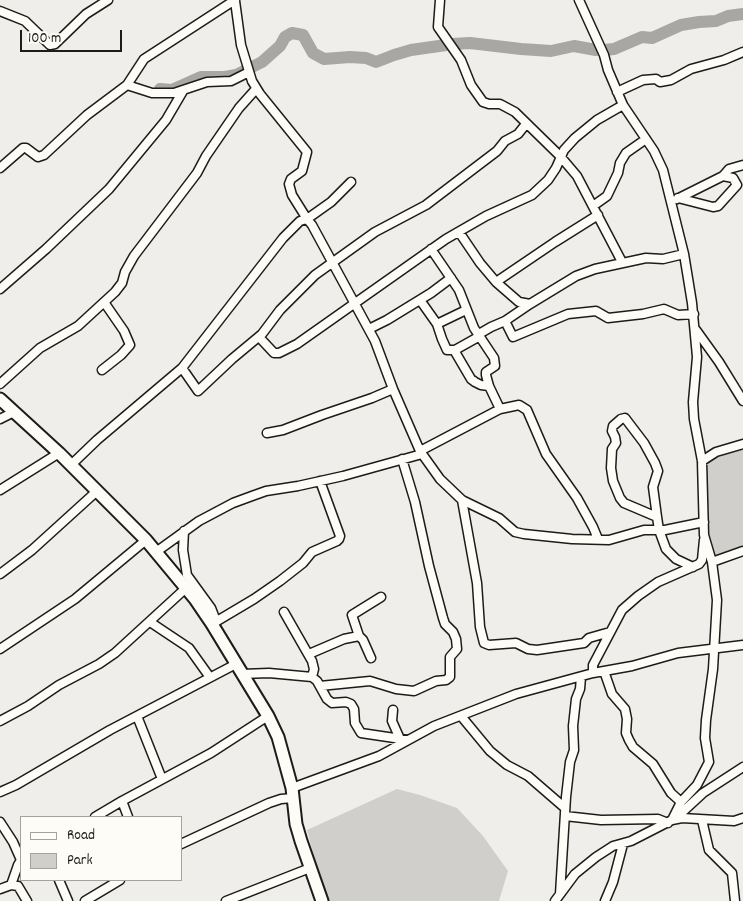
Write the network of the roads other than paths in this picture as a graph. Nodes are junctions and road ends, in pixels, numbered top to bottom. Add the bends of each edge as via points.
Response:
1 (108, 0) edge
2 (235, 0) edge
3 (440, 0) edge
4 (579, 0) edge
5 (0, 11) edge
6 (743, 52) edge
7 (249, 72) junction
8 (127, 85) junction
9 (256, 89) junction
10 (184, 91) junction
11 (617, 92) junction
12 (622, 105) junction
13 (526, 124) junction
14 (646, 140) junction
15 (560, 156) junction
16 (743, 165) edge
17 (0, 168) edge
18 (723, 176) junction
19 (351, 182) dead end
20 (678, 198) junction
21 (671, 202) junction
22 (593, 206) junction
23 (598, 216) junction
24 (307, 219) junction
25 (459, 232) junction
26 (431, 249) junction
27 (684, 254) junction
28 (622, 262) junction
29 (334, 263) junction
30 (451, 278) junction
31 (496, 282) junction
32 (0, 289) edge
33 (420, 300) junction
34 (104, 302) junction
35 (355, 303) junction
36 (530, 304) junction
37 (466, 310) junction
38 (694, 314) junction
39 (505, 321) junction
40 (437, 324) junction
41 (369, 329) junction
42 (695, 329) junction
43 (479, 335) junction
44 (259, 337) junction
45 (455, 350) junction
46 (182, 368) junction
47 (102, 370) dead end
48 (0, 384) edge
49 (489, 386) junction
50 (393, 389) junction
51 (0, 399) edge
52 (743, 401) edge
53 (500, 409) junction
54 (14, 412) junction
55 (0, 420) edge
56 (267, 433) dead end
57 (743, 444) edge
58 (59, 453) junction
59 (421, 453) junction
60 (402, 460) junction
61 (702, 460) junction
62 (71, 465) junction
63 (320, 481) junction
64 (0, 490) edge
65 (97, 491) junction
66 (462, 500) junction
67 (657, 517) junction
68 (704, 522) junction
69 (184, 530) junction
70 (659, 530) junction
71 (704, 535) junction
72 (598, 539) junction
73 (146, 540) junction
74 (743, 551) edge
75 (156, 552) junction
76 (712, 562) junction
77 (693, 568) junction
78 (0, 574) edge
79 (186, 588) junction
80 (381, 597) dead end
81 (284, 612) dead end
82 (150, 622) junction
83 (214, 622) junction
84 (610, 632) junction
85 (359, 636) junction
86 (743, 645) edge
87 (714, 648) junction
88 (0, 649) edge
89 (309, 654) junction
90 (371, 658) dead end
91 (236, 664) junction
92 (604, 672) junction
93 (242, 674) junction
94 (593, 674) junction
95 (209, 676) junction
96 (312, 677) junction
97 (580, 677) junction
98 (320, 686) junction
99 (393, 710) dead end
100 (137, 716) junction
101 (268, 716) junction
102 (460, 716) junction
103 (0, 721) edge
104 (404, 740) junction
105 (743, 768) edge
106 (162, 779) junction
107 (0, 792) edge
108 (293, 793) junction
109 (122, 801) junction
110 (681, 802) junction
111 (565, 812) junction
112 (97, 816) edge
113 (128, 816) edge
114 (743, 818) edge
115 (702, 820) junction
116 (0, 822) edge
117 (670, 822) junction
118 (182, 844) edge
119 (624, 844) junction
120 (20, 857) edge
121 (20, 862) edge
122 (310, 868) junction
123 (59, 881) edge
124 (118, 881) edge
125 (11, 885) junction
126 (0, 889) edge
127 (558, 898) edge
128 (27, 901) edge
129 (68, 901) edge
130 (85, 901) edge
131 (228, 901) edge
132 (322, 901) edge
133 (605, 901) edge
134 (735, 901) edge

1 - 5 street via 50,45 25,21
2 - 7 street via 241,45
2 - 8 street via 144,59
3 - 13 street via 438,27 461,60 471,85 483,102 500,104 515,112
4 - 11 street
6 - 11 street via 691,69 671,80 643,80
7 - 9 street
7 - 10 street via 231,81 208,82
8 - 10 street via 158,94
8 - 17 street via 87,115 44,155 38,157 24,148
9 - 24 street via 307,152 302,171 289,184
9 - 34 street via 239,108 197,173 134,256 122,283
10 - 32 street via 160,128 109,189
11 - 12 street
12 - 14 street
12 - 15 street via 575,138
13 - 15 street
13 - 29 street via 518,134 426,205 375,232
14 - 21 street via 663,170
14 - 22 street via 626,153 607,196
15 - 22 street via 577,176
15 - 25 street via 548,180 532,194
16 - 18 street via 729,169
18 - 20 street
18 - 20 street via 733,178 736,185 718,206
19 - 24 street
20 - 21 street
21 - 27 street
22 - 23 street
23 - 28 street
23 - 31 street
24 - 29 street
24 - 46 street via 300,221 283,238
25 - 26 street
25 - 31 street
26 - 30 street
26 - 35 street
27 - 28 street
27 - 38 street
28 - 36 street via 576,276
29 - 35 street
29 - 44 street via 294,295
30 - 33 street
30 - 37 street via 463,297
31 - 36 street via 519,302
33 - 40 street
33 - 41 street
34 - 47 street via 130,345
34 - 48 street via 78,326 40,348
35 - 41 street
35 - 44 street via 279,353 274,353
36 - 39 street
37 - 40 street
37 - 43 street
38 - 39 street via 678,315 664,309 608,318 596,311 568,314 513,336
38 - 42 street
39 - 43 street
40 - 45 street via 448,350
41 - 50 street
42 - 52 street
42 - 61 street via 697,357 693,402
43 - 45 street
43 - 49 street via 496,363 486,372
44 - 46 street via 198,391
45 - 49 street via 471,379
46 - 62 street
49 - 53 street
50 - 56 street
50 - 59 street
51 - 54 street
53 - 59 street
53 - 72 street via 519,406 526,410 546,454 577,498
54 - 55 street
54 - 58 street
57 - 61 street
58 - 62 street
58 - 64 street
59 - 60 street
59 - 66 street via 440,479
60 - 63 street
60 - 98 street via 442,618 456,640 456,649 450,657 450,677 414,691 370,681
61 - 68 street
62 - 65 street
63 - 69 street via 252,496 216,511
63 - 83 street via 340,536 338,541 312,552 280,581
65 - 73 street
65 - 78 street via 32,550
66 - 72 street via 499,518 516,532
66 - 84 street via 484,642 489,645 516,643 537,650 584,643 589,638
67 - 67 street via 653,487 658,472 655,463 644,442 625,418 621,419 612,430 616,443 612,449 611,468 616,490 624,503
67 - 70 street
68 - 70 street
68 - 71 street
69 - 75 street
69 - 83 street via 187,575 211,608
70 - 72 street
70 - 77 street via 670,554
71 - 76 street
71 - 77 street via 702,560
73 - 75 street
73 - 88 street via 75,599
74 - 76 street
75 - 79 street
76 - 87 street via 718,600
77 - 84 street via 658,582 638,596 622,610
79 - 82 street
79 - 83 street
80 - 85 street via 352,615
81 - 89 street
82 - 95 street via 189,648
82 - 103 street via 99,664
83 - 91 street
84 - 94 street via 593,664
85 - 89 street
85 - 90 street
86 - 87 street
87 - 92 street via 678,653
87 - 110 street via 705,738 709,762 697,785
89 - 96 street via 314,669
91 - 93 street
91 - 95 street
92 - 94 street
92 - 110 street via 608,687 625,708 629,740 653,764 671,793
93 - 96 street via 269,672
93 - 101 street
94 - 97 street
95 - 100 street
96 - 98 street
97 - 102 street via 525,691
97 - 111 street
98 - 104 street via 332,703 351,704 355,723 362,734
99 - 104 street via 392,721
100 - 106 street
100 - 107 street
101 - 106 street via 211,753
101 - 108 street via 282,748
102 - 104 street
102 - 111 street via 490,751 528,776
104 - 108 street via 379,756
105 - 117 street via 703,793
106 - 109 street
108 - 118 street
108 - 122 street via 296,824
109 - 112 street
109 - 113 street
110 - 117 street
111 - 117 street via 601,820 658,819
111 - 127 street
114 - 115 street via 734,821
115 - 117 street via 682,818
115 - 134 street via 709,850 732,873
116 - 120 street
117 - 119 street
119 - 127 street via 613,846 585,865
119 - 133 street
121 - 125 street
122 - 131 street
122 - 132 street
123 - 129 street
124 - 130 street
125 - 126 street
125 - 128 street via 20,888

